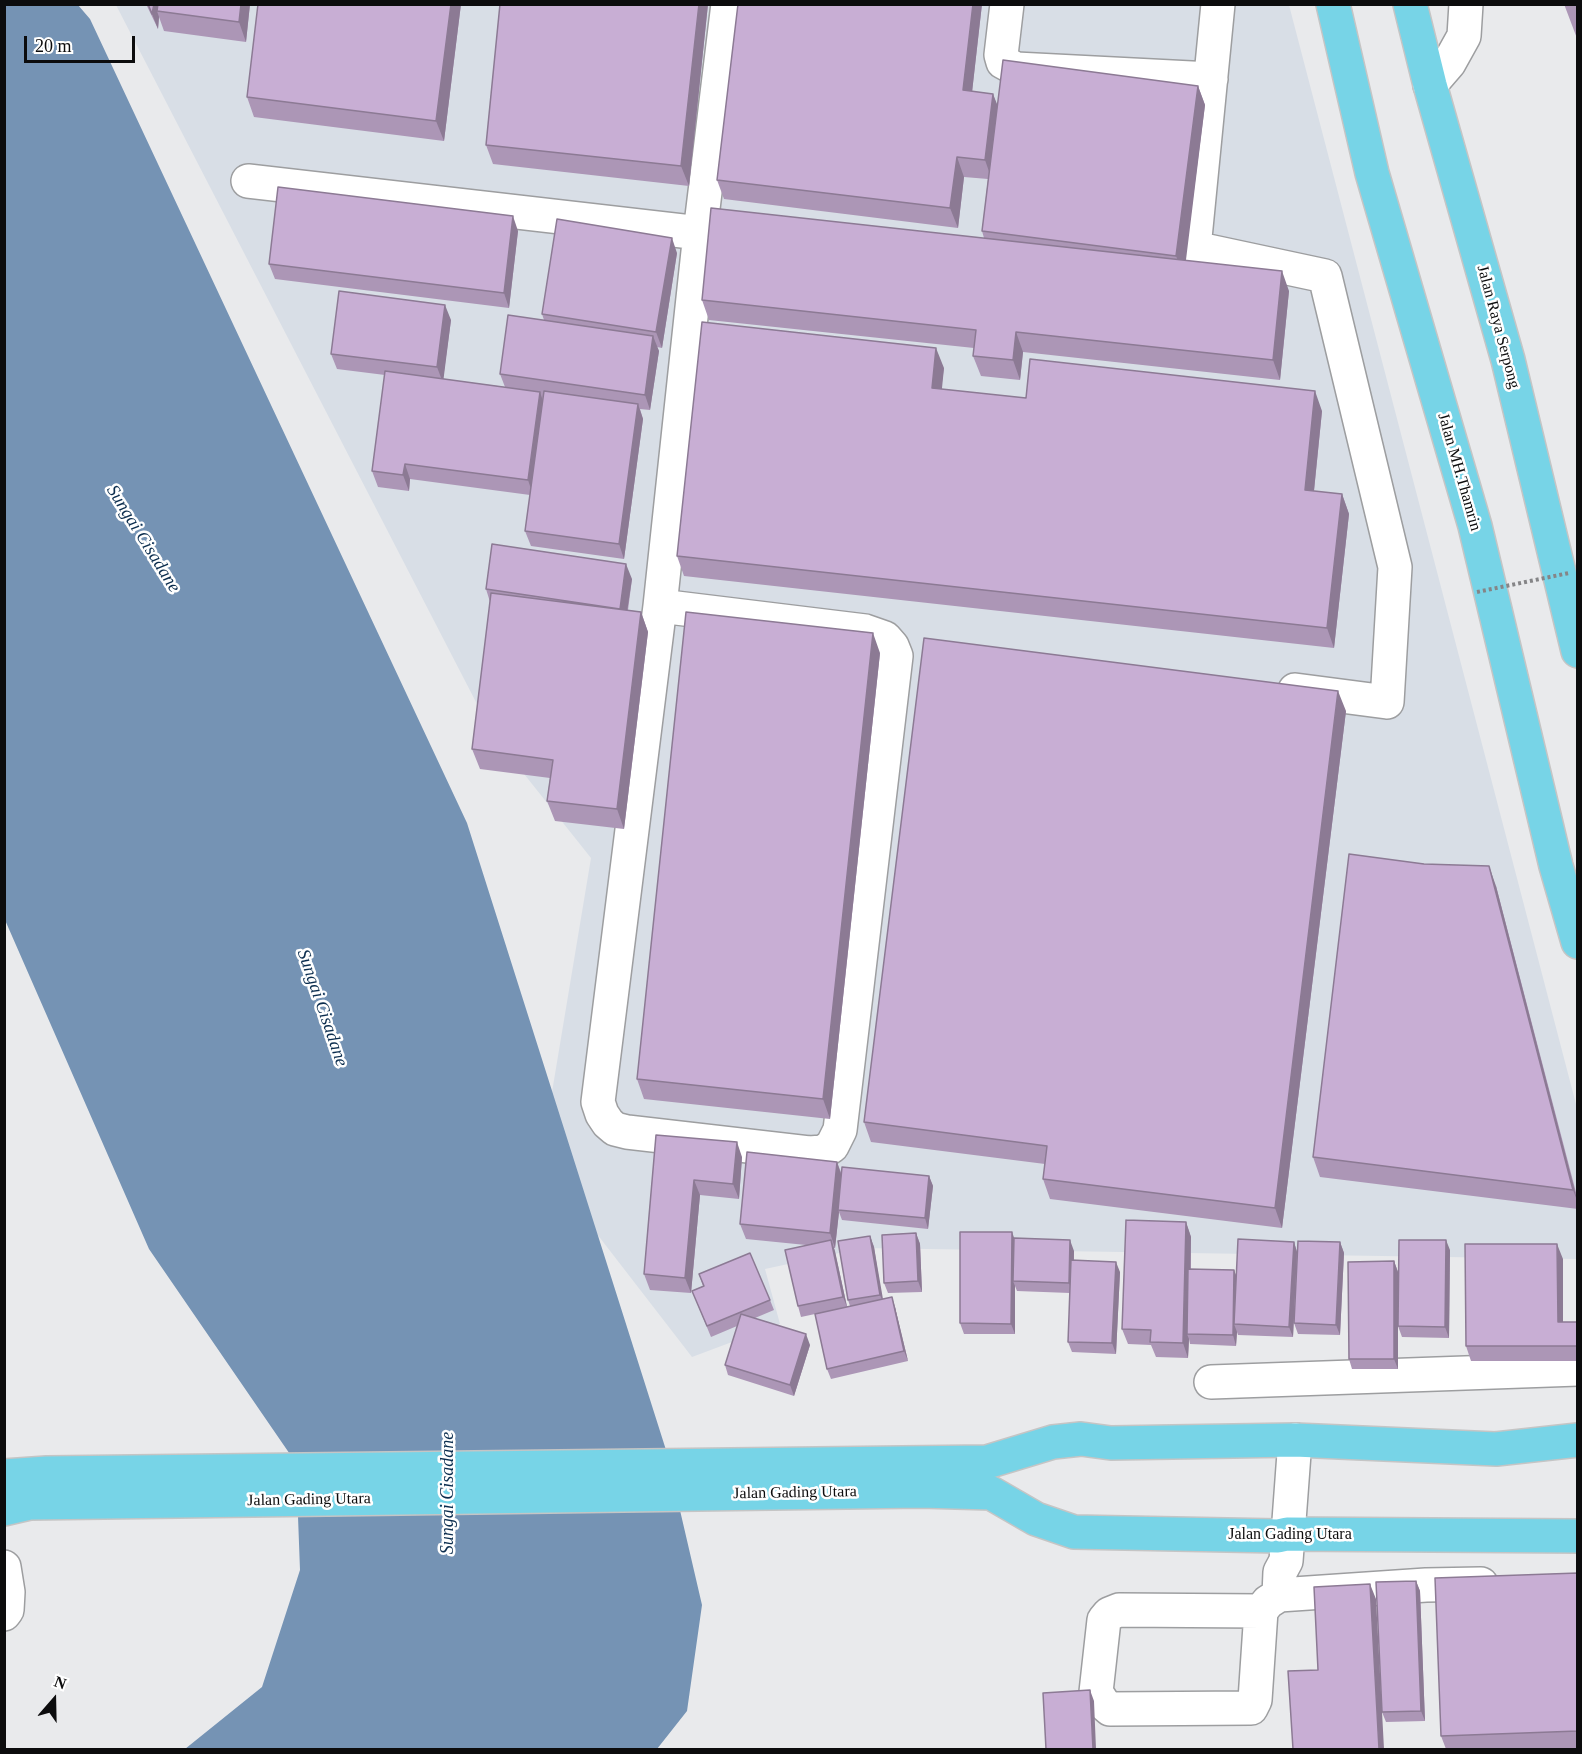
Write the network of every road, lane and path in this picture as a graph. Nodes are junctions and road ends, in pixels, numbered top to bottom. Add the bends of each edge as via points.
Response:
1 (728, 4) edge
2 (1006, 4) edge
3 (1218, 4) edge
4 (1333, 4) edge
5 (1410, 4) edge
6 (1466, 4) edge
7 (1211, 79) junction
8 (1430, 85) junction
9 (248, 182) dead end
10 (700, 233) junction
11 (1569, 573) dead end
12 (1477, 592) dead end
13 (660, 606) junction
14 (1578, 651) edge
15 (1271, 687) edge
16 (1578, 942) edge
17 (1578, 1369) edge
18 (1211, 1382) dead end
19 (1295, 1440) junction
20 (1578, 1440) edge
21 (4, 1476) edge
22 (919, 1476) junction
23 (17, 1506) edge
24 (1279, 1535) junction
25 (1578, 1536) edge
26 (4, 1567) edge
27 (1506, 1583) edge
28 (1274, 1593) junction
29 (4, 1614) edge

1 - 10 street
2 - 7 street via 1001,55 1003,62 1016,69
3 - 7 street
4 - 16 main road, Jalan MH.Thamrin via 1372,173 1475,526 1553,855
5 - 8 main road, Jalan Raya Serpong
6 - 8 street via 1464,36 1449,63
7 - 15 street via 1194,248 1325,276 1395,567 1387,702
8 - 14 main road, Jalan Raya Serpong via 1508,360
9 - 10 street
10 - 13 street
11 - 12 path, bridge
13 - 13 street via 598,1102 608,1123 627,1132 823,1152 832,1146 840,1130 896,656 885,638 865,631
17 - 18 street
19 - 20 main road, Jalan Gading Utara via 1496,1449
19 - 22 main road, Jalan Gading Utara via 1111,1443 1081,1439 1053,1442
19 - 24 street
21 - 22 main road, Jalan Gading Utara
22 - 23 main road, Jalan Gading Utara
22 - 24 main road, Jalan Gading Utara via 991,1493 1036,1518 1074,1532
24 - 25 main road, Jalan Gading Utara
24 - 28 street via 1286,1561
26 - 29 street via 8,1592
27 - 28 street
28 - 28 street via 1251,1708 1110,1709 1096,1692 1104,1620 1109,1614

